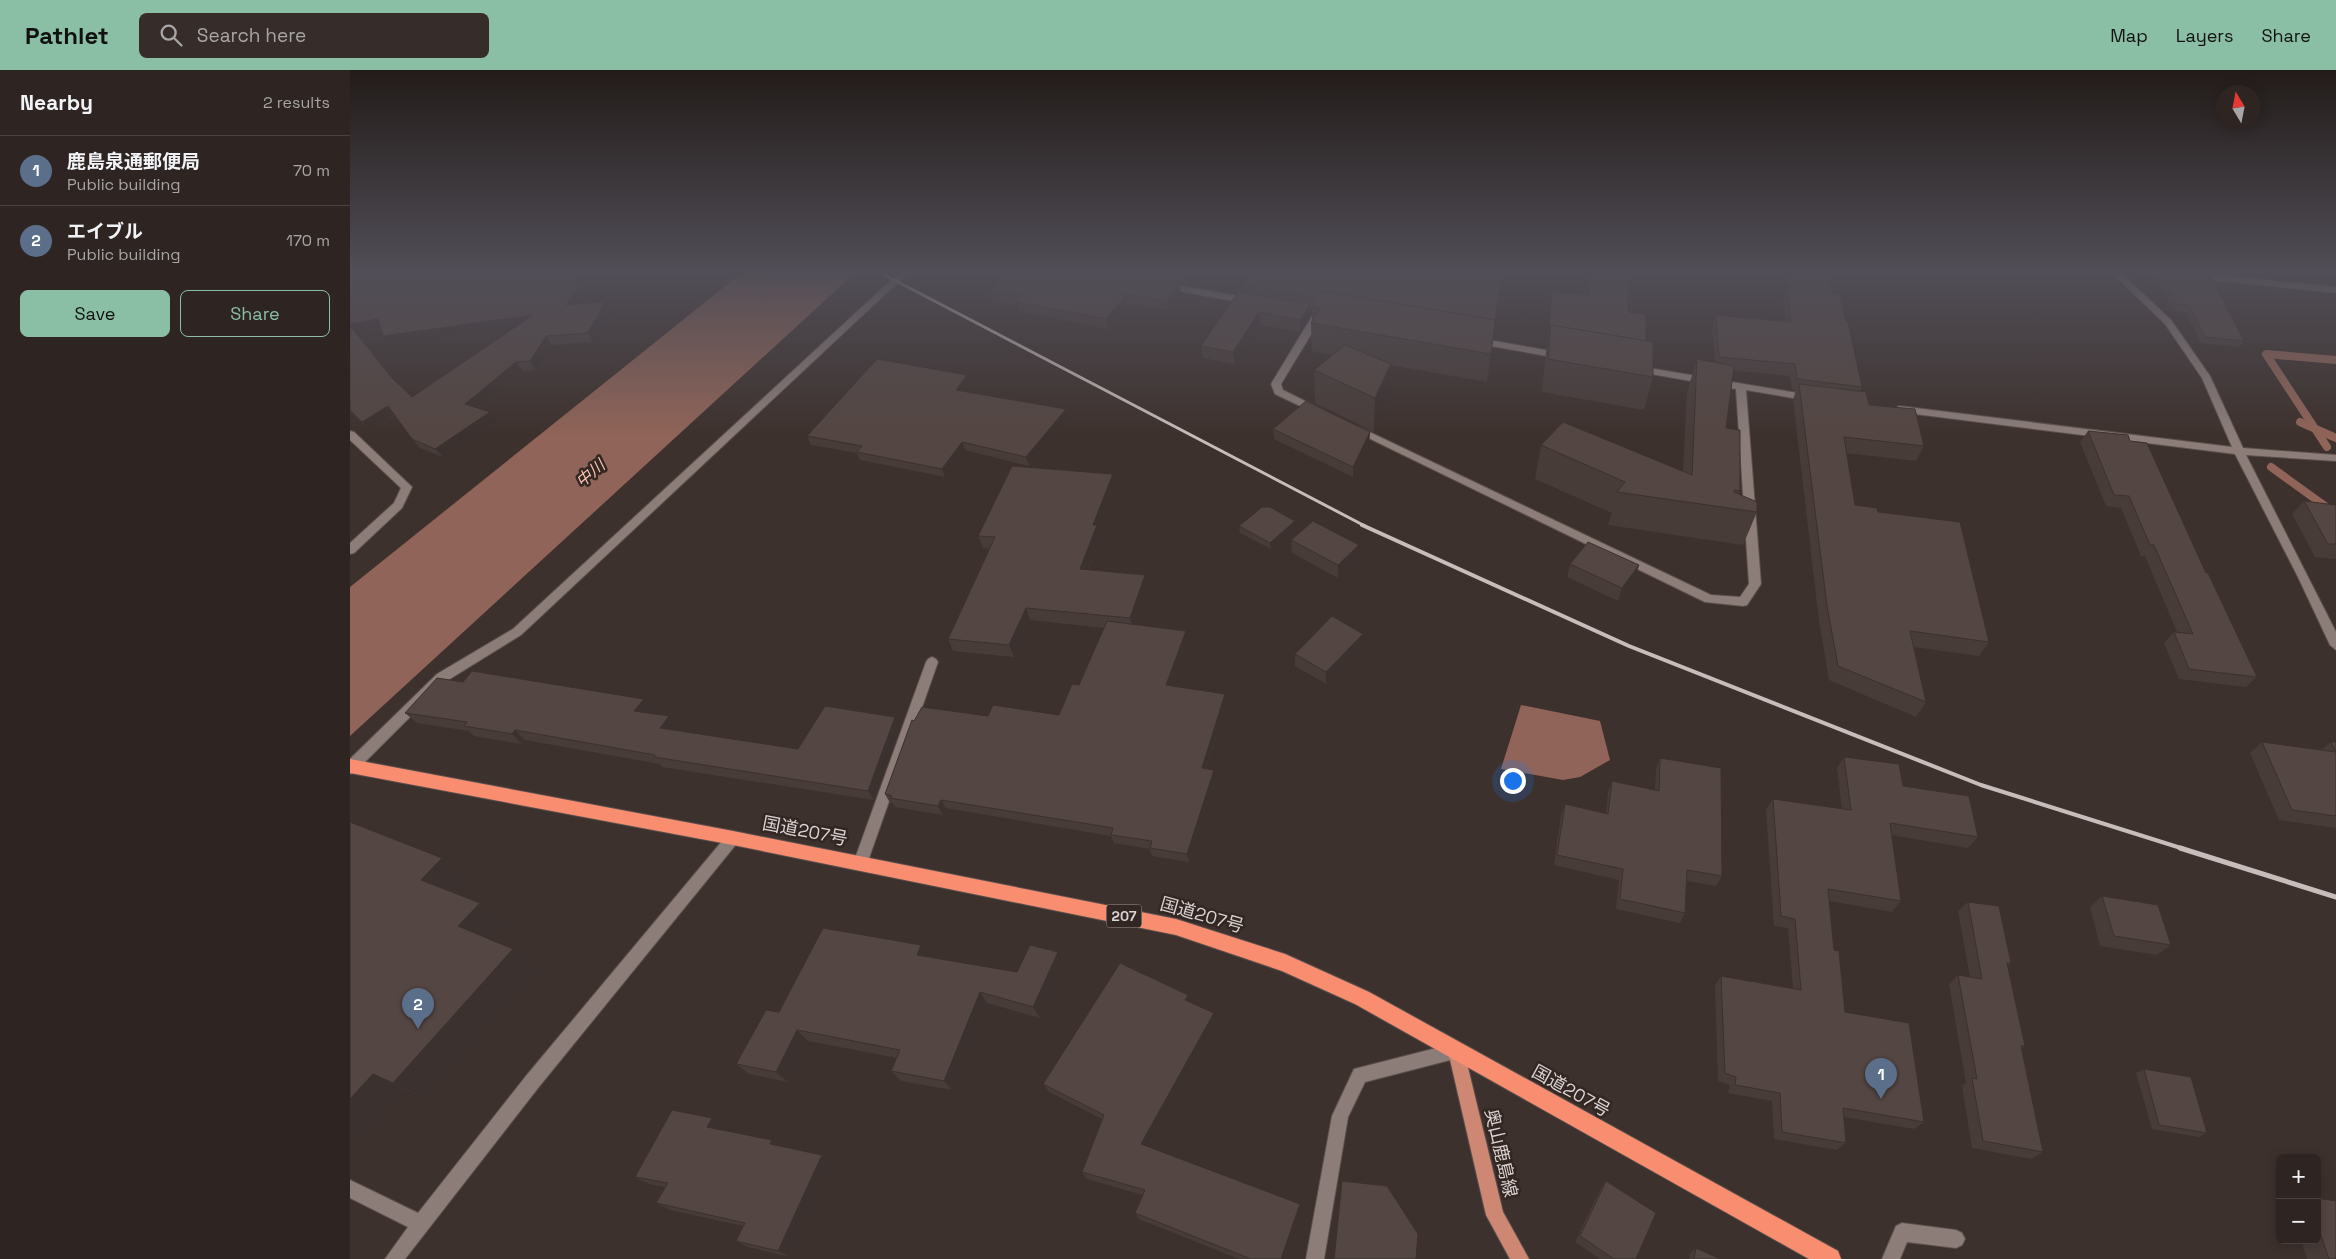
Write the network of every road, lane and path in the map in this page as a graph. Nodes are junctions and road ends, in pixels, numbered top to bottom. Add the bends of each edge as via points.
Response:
1 (846, 326) edge
2 (1312, 326) edge
3 (2171, 326) edge
4 (1463, 339) edge
5 (1578, 359) edge
6 (1626, 367) edge
7 (1741, 388) junction
8 (1822, 399) edge
9 (1890, 408) edge
10 (1324, 414) edge
11 (1342, 422) edge
12 (350, 434) edge
13 (2239, 451) junction
14 (2336, 458) edge
15 (350, 550) edge
16 (2336, 645) edge
17 (932, 662) dead end
18 (351, 767) edge
19 (733, 838) junction
20 (860, 864) junction
21 (1456, 1051) junction
22 (350, 1189) edge
23 (421, 1224) junction
24 (1956, 1239) dead end
25 (394, 1259) edge
26 (1315, 1259) edge
27 (1520, 1259) edge
28 (1830, 1259) edge
29 (1891, 1259) edge

1 - 18 street via 517,632 441,678
2 - 10 street via 1276,384 1279,392
3 - 13 street via 2207,378
4 - 5 street
6 - 7 street
7 - 8 street
7 - 11 street via 1755,584 1744,602 1709,599
9 - 13 street
12 - 15 street via 407,487 398,505
13 - 14 street
13 - 16 street
17 - 20 street
18 - 19 highway, 国道207号 / 207
19 - 20 highway, 国道207号 / 207
19 - 23 street via 532,1082
20 - 21 highway, 国道207号 / 207 via 1176,927 1285,963 1362,998
21 - 26 street via 1360,1075 1340,1116
21 - 27 main road, 奥山鹿島線 via 1495,1215
21 - 28 highway, 国道207号 / 207
22 - 23 street
23 - 25 street
24 - 29 street via 1902,1232

